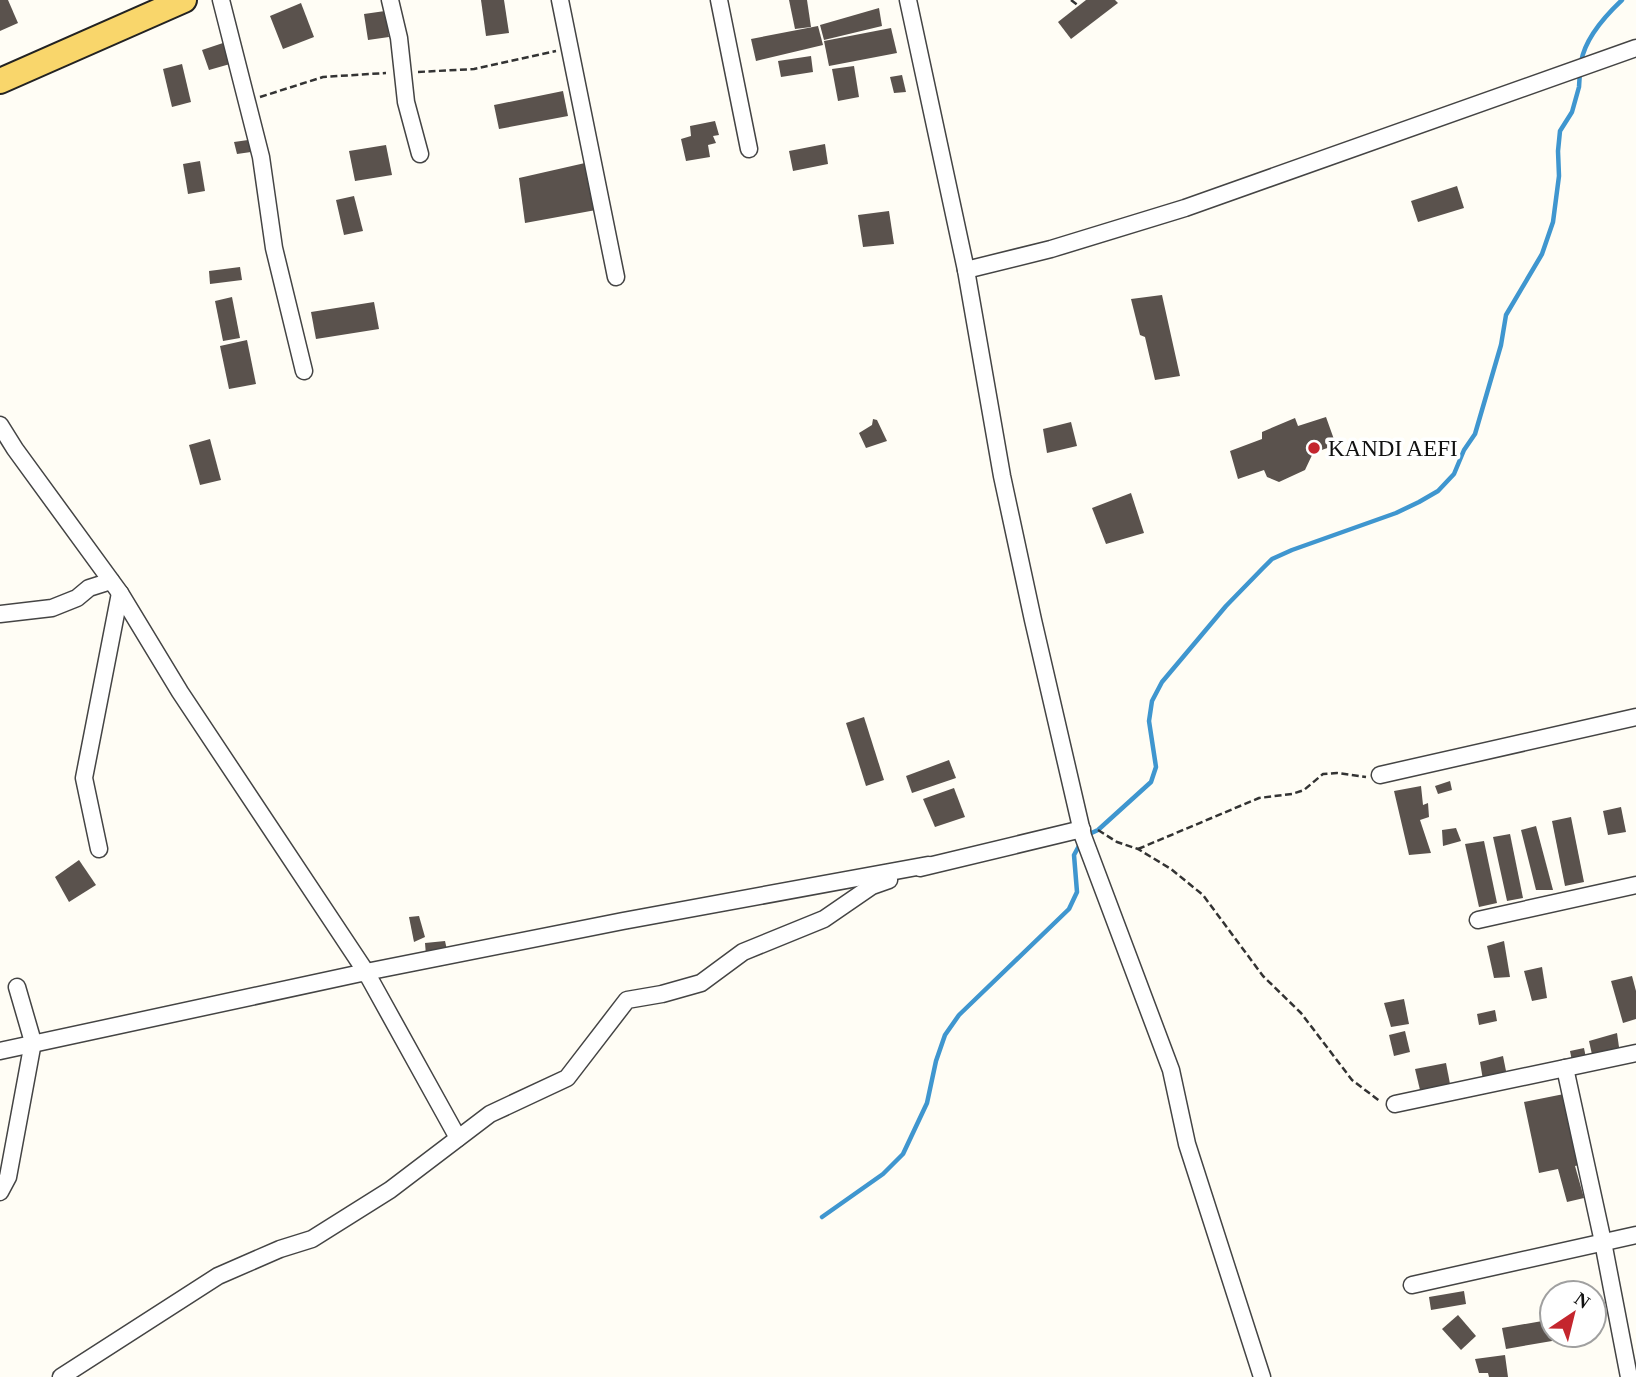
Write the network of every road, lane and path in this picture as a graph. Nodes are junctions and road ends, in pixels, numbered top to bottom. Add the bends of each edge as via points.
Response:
1 (184, 0) edge
2 (221, 0) edge
3 (390, 0) edge
4 (560, 0) edge
5 (719, 0) edge
6 (908, 0) edge
7 (1071, 0) edge
8 (1079, 6) dead end
9 (1636, 48) edge
10 (0, 81) edge
11 (749, 149) dead end
12 (420, 154) dead end
13 (966, 270) junction
14 (616, 277) dead end
15 (304, 371) dead end
16 (0, 425) edge
17 (116, 587) junction
18 (0, 614) edge
19 (1636, 718) edge
20 (1380, 775) joint
21 (1081, 826) junction
22 (99, 849) dead end
23 (1138, 849) junction
24 (928, 866) junction
25 (1636, 885) edge
26 (1478, 920) dead end
27 (366, 972) junction
28 (17, 987) dead end
29 (33, 1042) junction
30 (0, 1051) edge
31 (1636, 1053) edge
32 (1565, 1068) junction
33 (1395, 1104) joint
34 (458, 1138) junction
35 (0, 1192) edge
36 (1636, 1235) edge
37 (1603, 1242) junction
38 (1412, 1285) dead end
39 (61, 1377) edge
40 (1262, 1377) edge
41 (1629, 1377) edge

1 - 10 main road
2 - 15 street via 261,157 274,248
3 - 12 street via 400,38 406,102
4 - 14 street
5 - 11 street
6 - 13 street
7 - 8 path
9 - 13 street via 1185,208
13 - 21 street via 1011,515
16 - 17 street
17 - 18 street via 89,588 52,608
17 - 22 street via 84,778
17 - 27 street via 180,692
19 - 20 street
20 - 23 path via 1323,774 1304,790 1259,798
21 - 23 path
21 - 24 street
21 - 40 street via 1171,1070 1187,1144
23 - 33 path via 1203,895 1263,976 1301,1013 1352,1080 1377,1101
24 - 27 street
24 - 34 street via 872,886 824,919 743,952 701,983 627,1000 567,1078 490,1114
25 - 26 street
27 - 29 street
27 - 34 street
28 - 29 street
29 - 30 street
29 - 35 street via 8,1177
31 - 32 street
32 - 33 street
32 - 37 street
34 - 39 street via 390,1190 312,1239 218,1276
36 - 37 street
37 - 38 street
37 - 41 street

